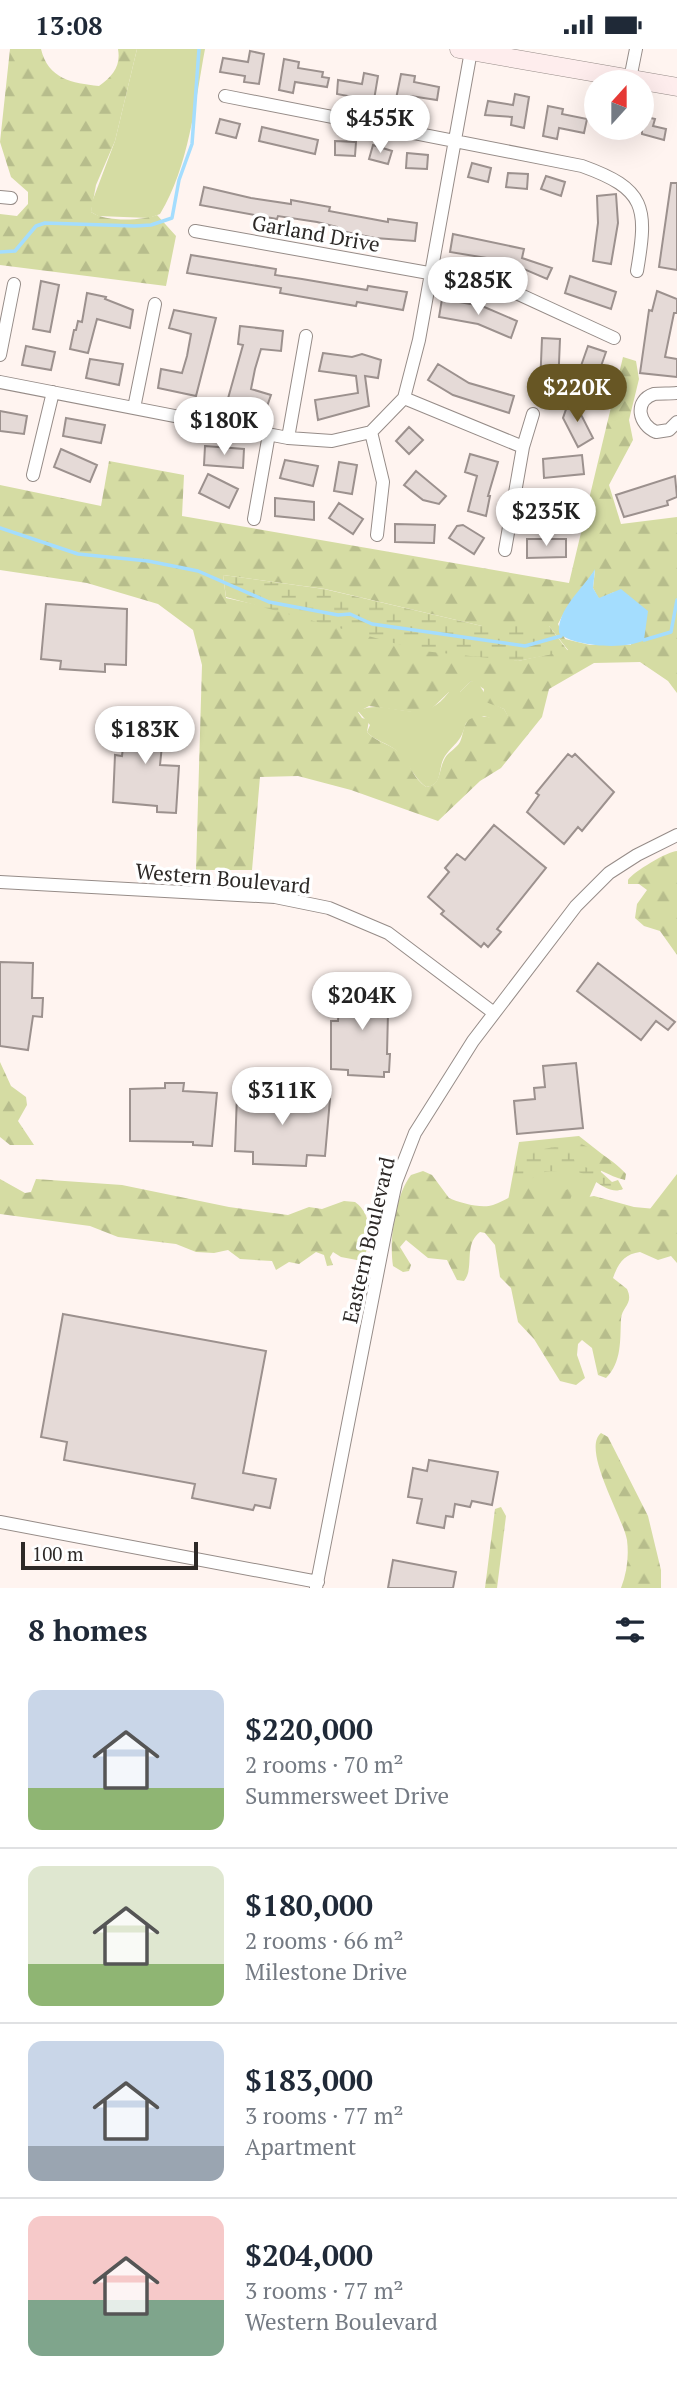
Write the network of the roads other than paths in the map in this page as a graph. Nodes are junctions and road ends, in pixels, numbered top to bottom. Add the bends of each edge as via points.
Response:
1 (636, 49) edge
2 (465, 50) edge
3 (632, 70) edge
4 (584, 71) edge
5 (654, 83) edge
6 (677, 87) edge
7 (225, 96) dead end
8 (454, 141) junction
9 (195, 231) dead end
10 (637, 271) dead end
11 (431, 272) junction
12 (14, 284) dead end
13 (155, 304) dead end
14 (306, 336) dead end
15 (614, 338) dead end
16 (0, 355) edge
17 (0, 382) edge
18 (53, 392) junction
19 (677, 393) edge
20 (404, 398) junction
21 (134, 408) junction
22 (533, 414) dead end
23 (677, 422) edge
24 (371, 432) junction
25 (269, 434) junction
26 (288, 438) junction
27 (523, 447) junction
28 (33, 475) dead end
29 (254, 519) dead end
30 (377, 535) dead end
31 (505, 550) dead end
32 (677, 835) edge
33 (0, 882) edge
34 (494, 1013) junction
35 (0, 1522) edge
36 (317, 1585) edge

1 - 3 street
2 - 4 main road
2 - 8 street
5 - 6 main road
7 - 8 street
8 - 10 street via 582,166 615,178 631,192 644,227
8 - 11 street
9 - 11 street, Garland Drive
11 - 15 street, Garland Drive via 501,286
11 - 20 street
12 - 16 street
13 - 21 street
14 - 26 street
17 - 18 street
18 - 21 street
18 - 28 street
19 - 23 street via 651,396 640,412 643,423 656,432 669,430
20 - 24 street
20 - 27 street
21 - 25 street
22 - 27 street
24 - 26 street via 332,441
24 - 30 street via 383,482
25 - 26 street
25 - 29 street
27 - 31 street
32 - 34 street, Eastern Boulevard via 609,873 576,906
33 - 34 street, Western Boulevard via 275,897 329,908 363,920 404,943
34 - 36 street, Eastern Boulevard via 429,1106 396,1182
35 - 36 street

